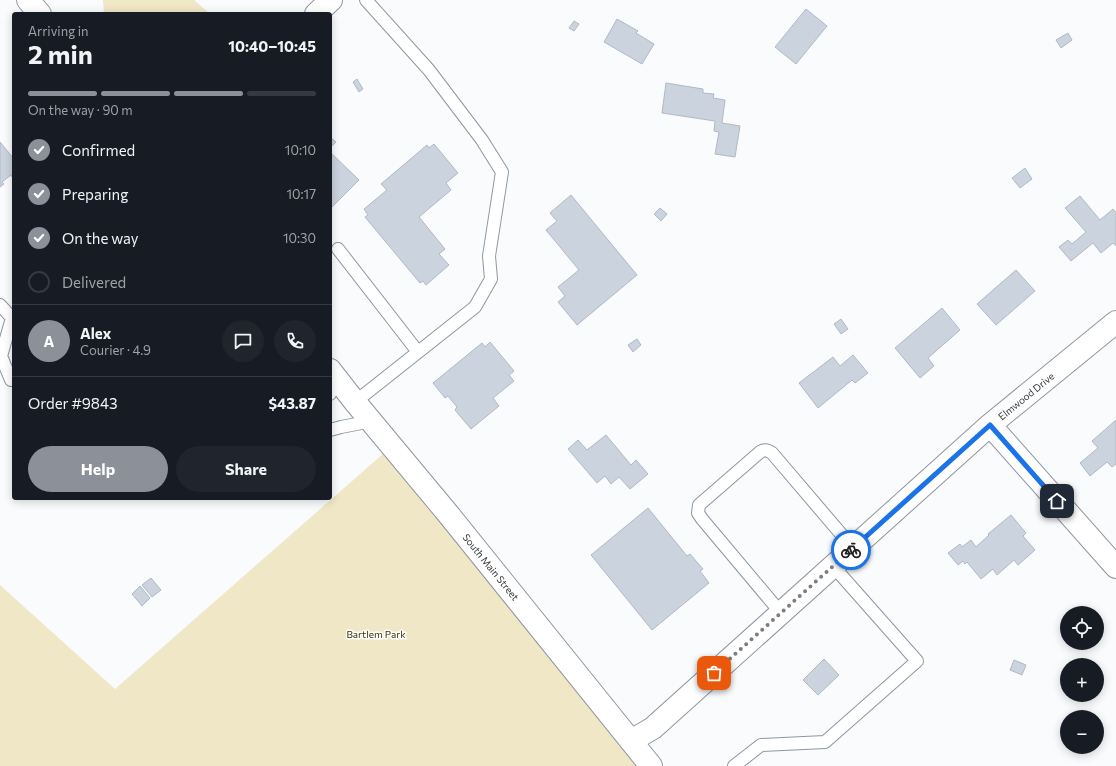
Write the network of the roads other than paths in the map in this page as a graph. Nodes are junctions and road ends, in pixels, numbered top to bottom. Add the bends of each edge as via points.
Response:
1 (28, 0) edge
2 (331, 0) edge
3 (366, 0) edge
4 (38, 12) edge
5 (318, 12) edge
6 (338, 249) dead end
7 (0, 305) edge
8 (12, 317) edge
9 (12, 321) edge
10 (1116, 322) edge
11 (418, 352) junction
12 (12, 379) edge
13 (332, 381) edge
14 (355, 402) junction
15 (372, 421) junction
16 (990, 425) junction
17 (332, 429) edge
18 (853, 548) junction
19 (833, 566) junction
20 (1116, 567) edge
21 (781, 613) junction
22 (631, 741) junction
23 (651, 766) edge
24 (734, 766) edge

1 - 4 main road
2 - 5 main road
3 - 11 lane via 429,70 482,140 502,172 489,256 491,279 475,307
6 - 11 lane
7 - 8 lane
9 - 12 lane via 1,356
10 - 16 main road, Elmwood Drive
11 - 14 lane
13 - 14 main road, South Main Street
14 - 15 main road, South Main Street
15 - 17 lane
15 - 22 main road, South Main Street
16 - 18 main road, Elmwood Drive
16 - 20 main road
18 - 19 main road, Elmwood Drive
18 - 21 lane via 772,452 767,450 760,452 699,505 698,513 702,519
19 - 21 main road, Elmwood Drive
19 - 24 lane via 917,661 825,742 760,745
21 - 22 main road, Elmwood Drive via 653,728
22 - 23 main road, South Main Street

